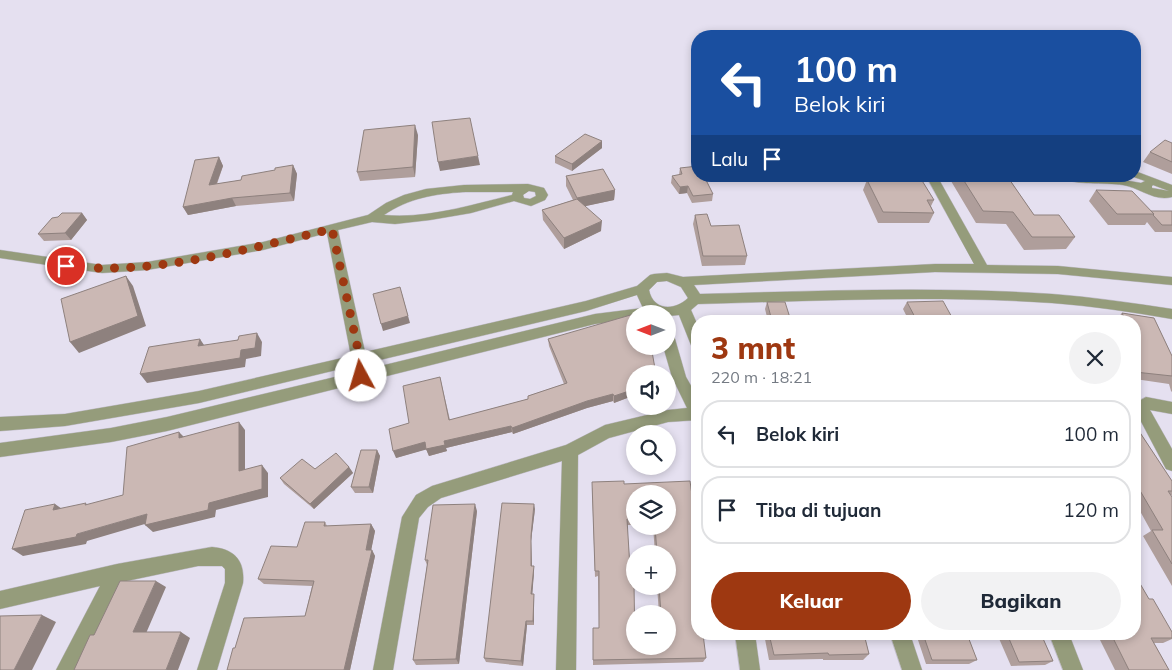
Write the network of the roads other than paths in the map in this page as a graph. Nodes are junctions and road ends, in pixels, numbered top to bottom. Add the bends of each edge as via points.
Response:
1 (1141, 176) edge
2 (935, 182) edge
3 (1132, 182) edge
4 (1161, 183) junction
5 (1147, 188) junction
6 (1172, 189) edge
7 (494, 190) junction
8 (1172, 194) edge
9 (496, 203) junction
10 (372, 218) junction
11 (332, 229) junction
12 (0, 254) edge
13 (983, 268) junction
14 (683, 281) junction
15 (1172, 281) edge
16 (642, 289) junction
17 (695, 299) junction
18 (649, 305) edge
19 (684, 310) junction
20 (676, 311) edge
21 (1172, 314) edge
22 (626, 316) edge
23 (691, 328) edge
24 (673, 355) edge
25 (360, 359) junction
26 (361, 376) junction
27 (691, 401) edge
28 (1172, 408) edge
29 (691, 414) edge
30 (0, 424) edge
31 (0, 450) edge
32 (570, 451) junction
33 (1172, 464) edge
34 (117, 573) junction
35 (0, 600) edge
36 (746, 640) edge
37 (902, 640) edge
38 (1061, 640) edge
39 (66, 670) edge
40 (207, 670) edge
41 (382, 670) edge
42 (566, 670) edge
43 (750, 670) edge
44 (912, 670) edge
45 (1073, 670) edge

1 - 4 street
2 - 13 street
3 - 5 street
4 - 5 street via 1148,182
4 - 6 street
5 - 8 street via 1158,195
7 - 9 street
7 - 9 street via 521,193
7 - 10 street via 425,191 399,200
9 - 10 street via 430,216 395,220
10 - 11 street
11 - 12 street via 233,252 126,268 80,267
11 - 25 street
13 - 14 street
13 - 15 street via 1058,270
14 - 16 street via 660,277 649,281
14 - 17 street
16 - 18 street
16 - 25 street via 586,306
17 - 19 street
17 - 21 street via 1000,294 1100,302
19 - 20 street
19 - 23 street
22 - 26 street via 595,319
24 - 27 street
25 - 26 street
25 - 30 street via 199,397 110,414
26 - 31 street via 167,424
28 - 33 street via 1146,403 1142,406
29 - 32 street via 605,432
32 - 41 street via 438,490 417,505 411,517
32 - 42 street
34 - 35 street
34 - 39 street
34 - 40 street via 212,557 232,563 234,583
36 - 43 street
37 - 44 street
38 - 45 street

